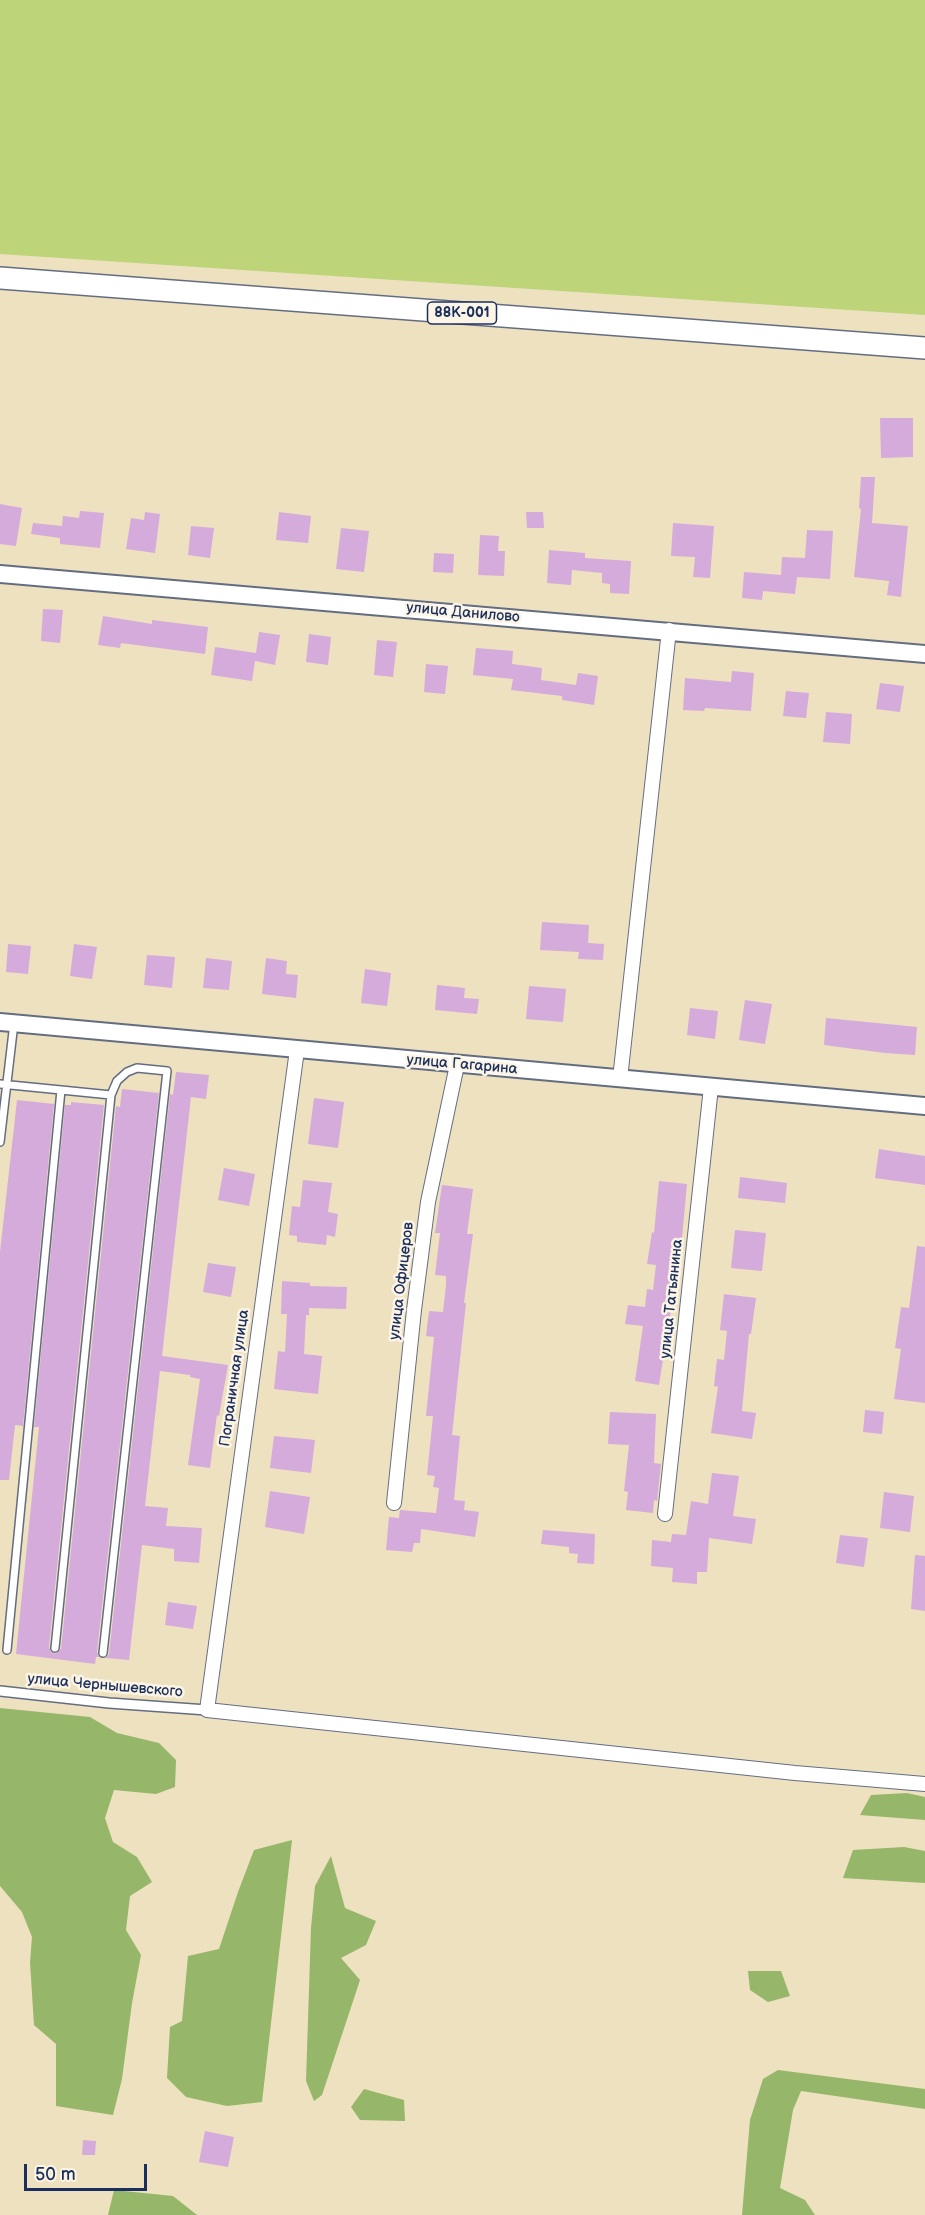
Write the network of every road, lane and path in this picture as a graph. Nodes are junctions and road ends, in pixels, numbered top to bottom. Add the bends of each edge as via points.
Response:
1 (0, 278) edge
2 (925, 348) edge
3 (0, 574) edge
4 (669, 630) junction
5 (925, 654) edge
6 (7, 1022) edge
7 (297, 1050) junction
8 (457, 1065) junction
9 (620, 1079) junction
10 (3, 1084) edge
11 (711, 1088) junction
12 (61, 1090) junction
13 (111, 1095) junction
14 (925, 1106) edge
15 (0, 1142) edge
16 (394, 1503) dead end
17 (665, 1514) dead end
18 (55, 1648) dead end
19 (7, 1650) dead end
20 (103, 1653) dead end
21 (0, 1691) edge
22 (207, 1710) junction
23 (925, 1784) edge

1 - 2 main road, 88К-001
3 - 4 street, улица Данилово
4 - 5 street, улица Данилово
4 - 9 street
6 - 7 street, улица Гагарина
6 - 10 lane
7 - 8 street, улица Гагарина
7 - 22 street, Пограничная улица
8 - 9 street, улица Гагарина
8 - 16 street, улица Офицеров via 428,1202
9 - 11 street, улица Гагарина
10 - 12 lane
10 - 15 lane
11 - 14 street, улица Гагарина
11 - 17 street, улица Татьянина
12 - 13 lane
12 - 19 lane
13 - 18 lane
13 - 20 lane via 117,1081 127,1072 137,1068 167,1071
21 - 22 street, улица Чернышевского
22 - 23 street

